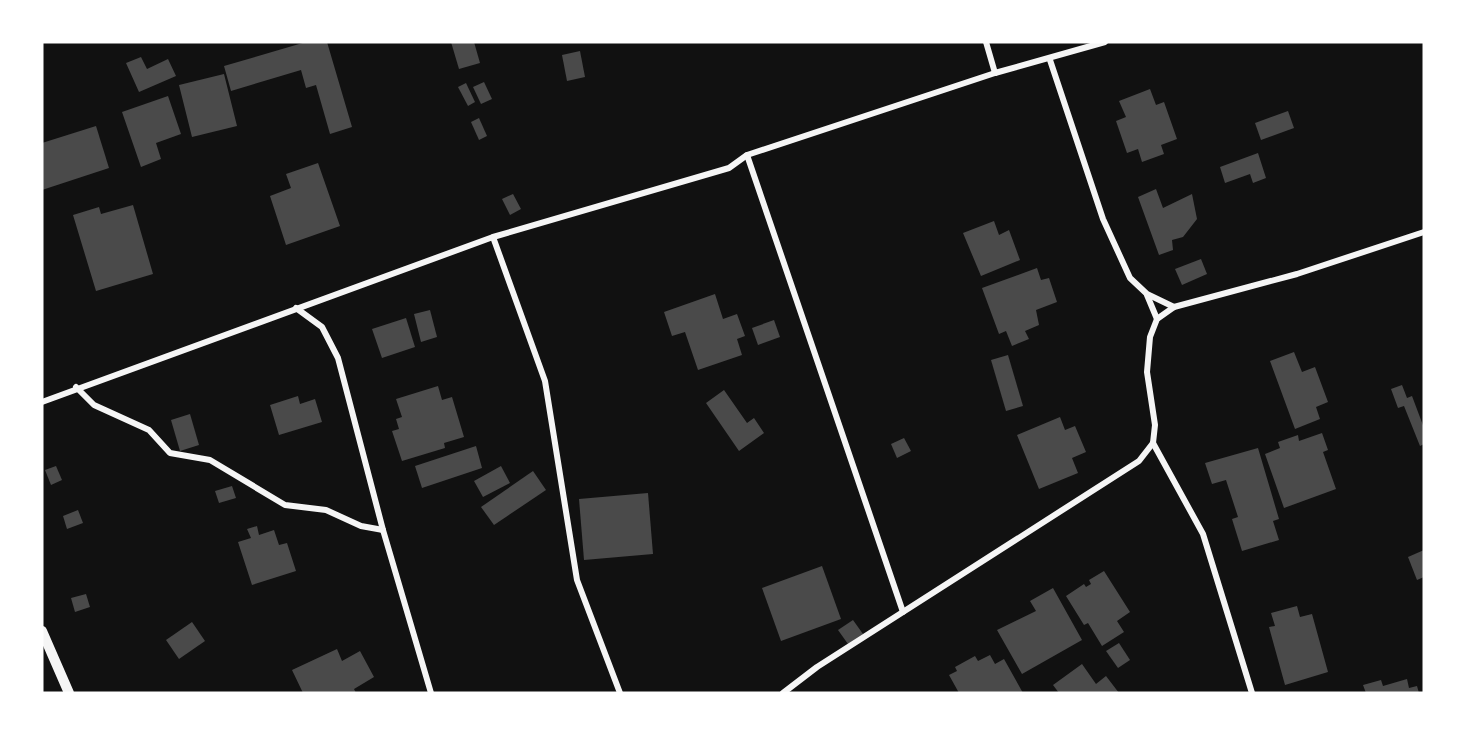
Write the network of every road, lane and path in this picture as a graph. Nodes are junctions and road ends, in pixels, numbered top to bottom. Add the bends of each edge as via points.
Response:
1 (986, 42) edge
2 (1105, 42) edge
3 (1050, 60) junction
4 (995, 73) junction
5 (747, 154) junction
6 (1424, 231) edge
7 (493, 237) junction
8 (1147, 294) junction
9 (1174, 307) junction
10 (296, 308) junction
11 (1157, 319) junction
12 (76, 387) junction
13 (42, 402) edge
14 (1153, 443) junction
15 (382, 530) junction
16 (903, 612) junction
17 (42, 631) edge
18 (69, 693) edge
19 (431, 693) edge
20 (620, 693) edge
21 (783, 693) edge
22 (1252, 693) edge

1 - 4 street
2 - 3 street
3 - 4 street
3 - 8 street via 1103,219 1130,278
4 - 5 street
5 - 7 street via 729,168
5 - 16 street
6 - 9 street via 1297,274
7 - 10 street
7 - 20 street via 545,381 577,580
8 - 9 street
8 - 11 street
9 - 11 street
10 - 12 street
10 - 15 street via 322,327 338,358
11 - 14 street via 1150,337 1147,372 1155,425
12 - 13 street
12 - 15 street via 94,405 149,430 171,453 210,460 285,505 326,510 361,526
14 - 16 street via 1139,461
14 - 22 street via 1203,534
15 - 19 street
16 - 21 street
17 - 18 street

